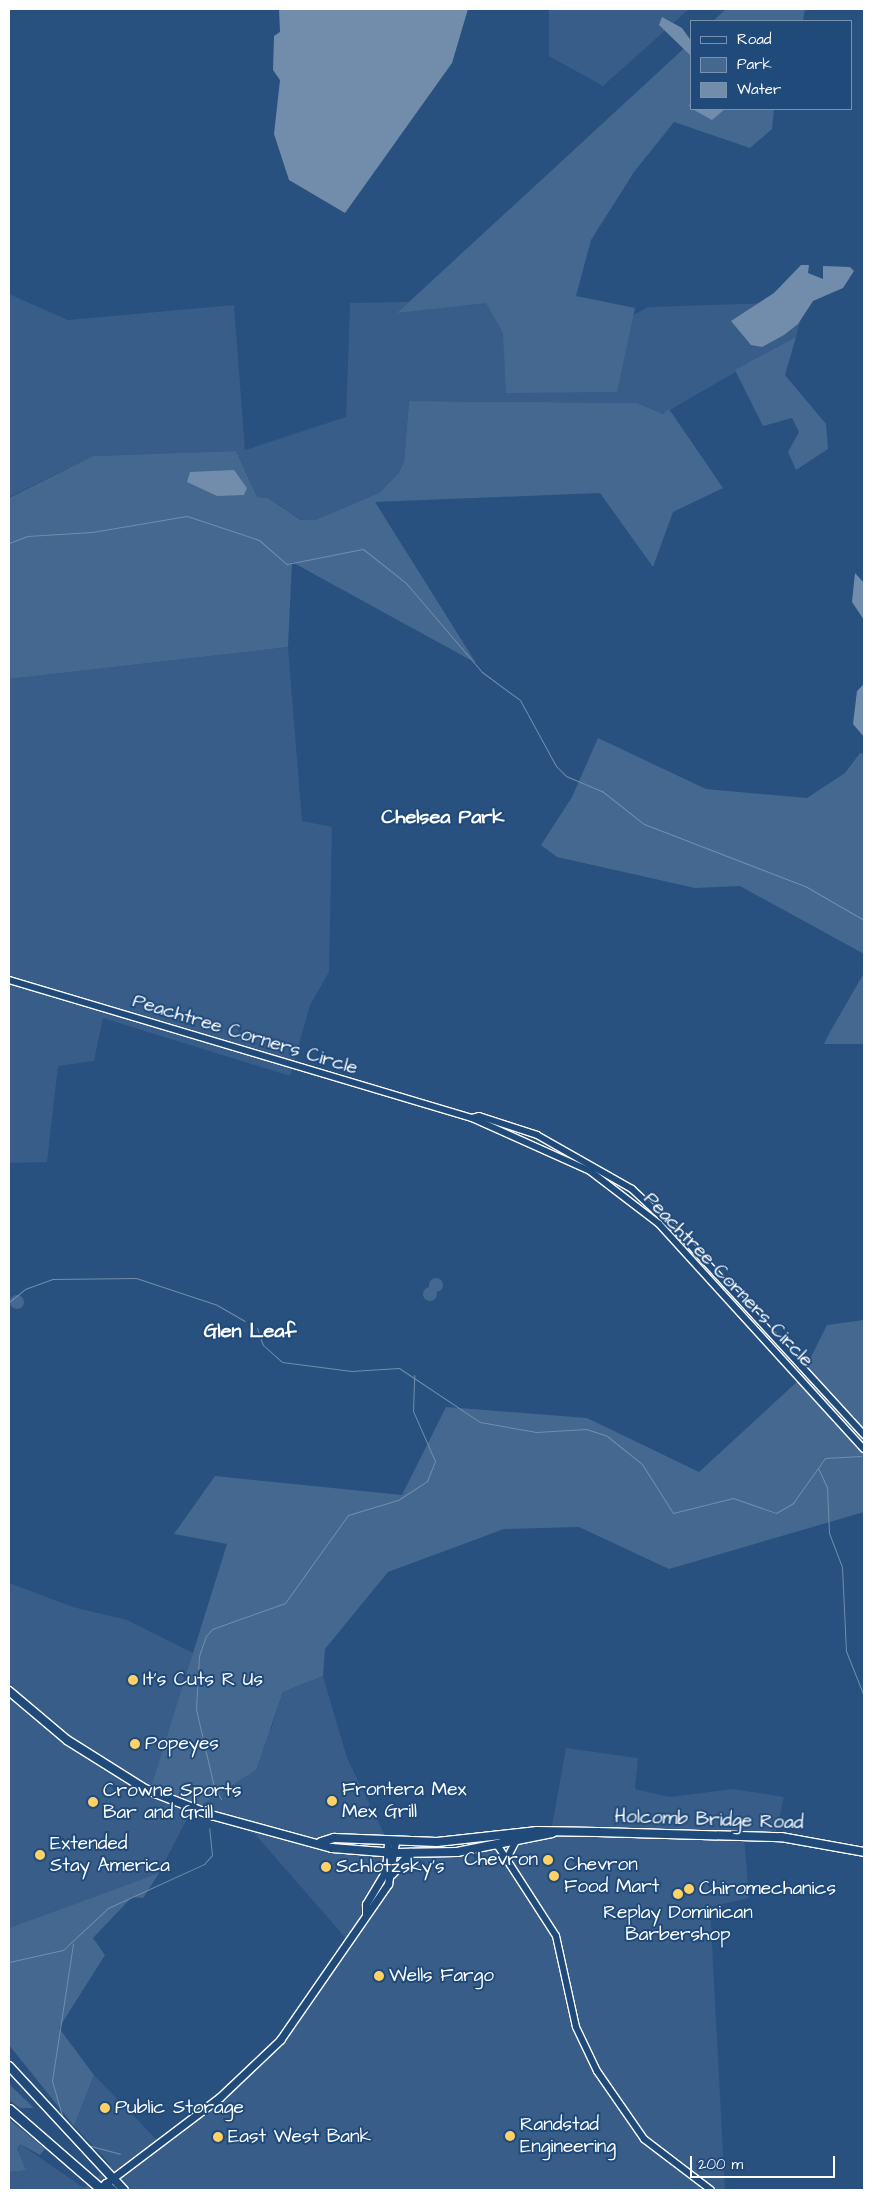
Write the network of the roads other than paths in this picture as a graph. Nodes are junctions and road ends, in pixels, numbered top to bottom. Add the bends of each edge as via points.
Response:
1 (9, 980) edge
2 (472, 1118) junction
3 (864, 1436) edge
4 (864, 1449) edge
5 (9, 1691) edge
6 (552, 1833) junction
7 (509, 1835) junction
8 (321, 1842) junction
9 (392, 1842) junction
10 (515, 1843) junction
11 (498, 1846) junction
12 (864, 1852) edge
13 (391, 1853) junction
14 (411, 1853) junction
15 (507, 1858) junction
16 (392, 1874) junction
17 (366, 1913) junction
18 (9, 2066) edge
19 (9, 2109) edge
20 (113, 2179) junction
21 (101, 2188) edge
22 (113, 2190) edge
23 (124, 2190) edge
24 (710, 2190) edge

1 - 2 street, Peachtree Corners Circle
2 - 3 street, Peachtree Corners Circle via 479,1116 537,1135 632,1189 686,1240
2 - 4 street, Peachtree Corners Circle via 568,1159 633,1202 685,1250
5 - 8 main road, Holcomb Bridge Road via 73,1745 145,1789 244,1825
6 - 7 main road, Holcomb Bridge Road
6 - 10 main road, Holcomb Bridge Road
6 - 12 main road, Holcomb Bridge Road via 781,1837
7 - 9 main road, Holcomb Bridge Road
7 - 11 street
8 - 9 main road, Holcomb Bridge Road via 334,1838
8 - 13 main road, Holcomb Bridge Road via 332,1848
9 - 13 main road
10 - 11 main road, Holcomb Bridge Road
10 - 15 street
11 - 14 main road, Holcomb Bridge Road
11 - 15 street
13 - 14 main road, Holcomb Bridge Road
13 - 16 main road
13 - 17 main road via 384,1874 366,1904
14 - 16 main road
15 - 24 street via 556,1936 576,2027 597,2071 644,2139
16 - 17 main road
17 - 20 main road via 280,2040 220,2097
18 - 20 main road
19 - 21 highway
20 - 21 main road
20 - 23 main road
21 - 22 main road

